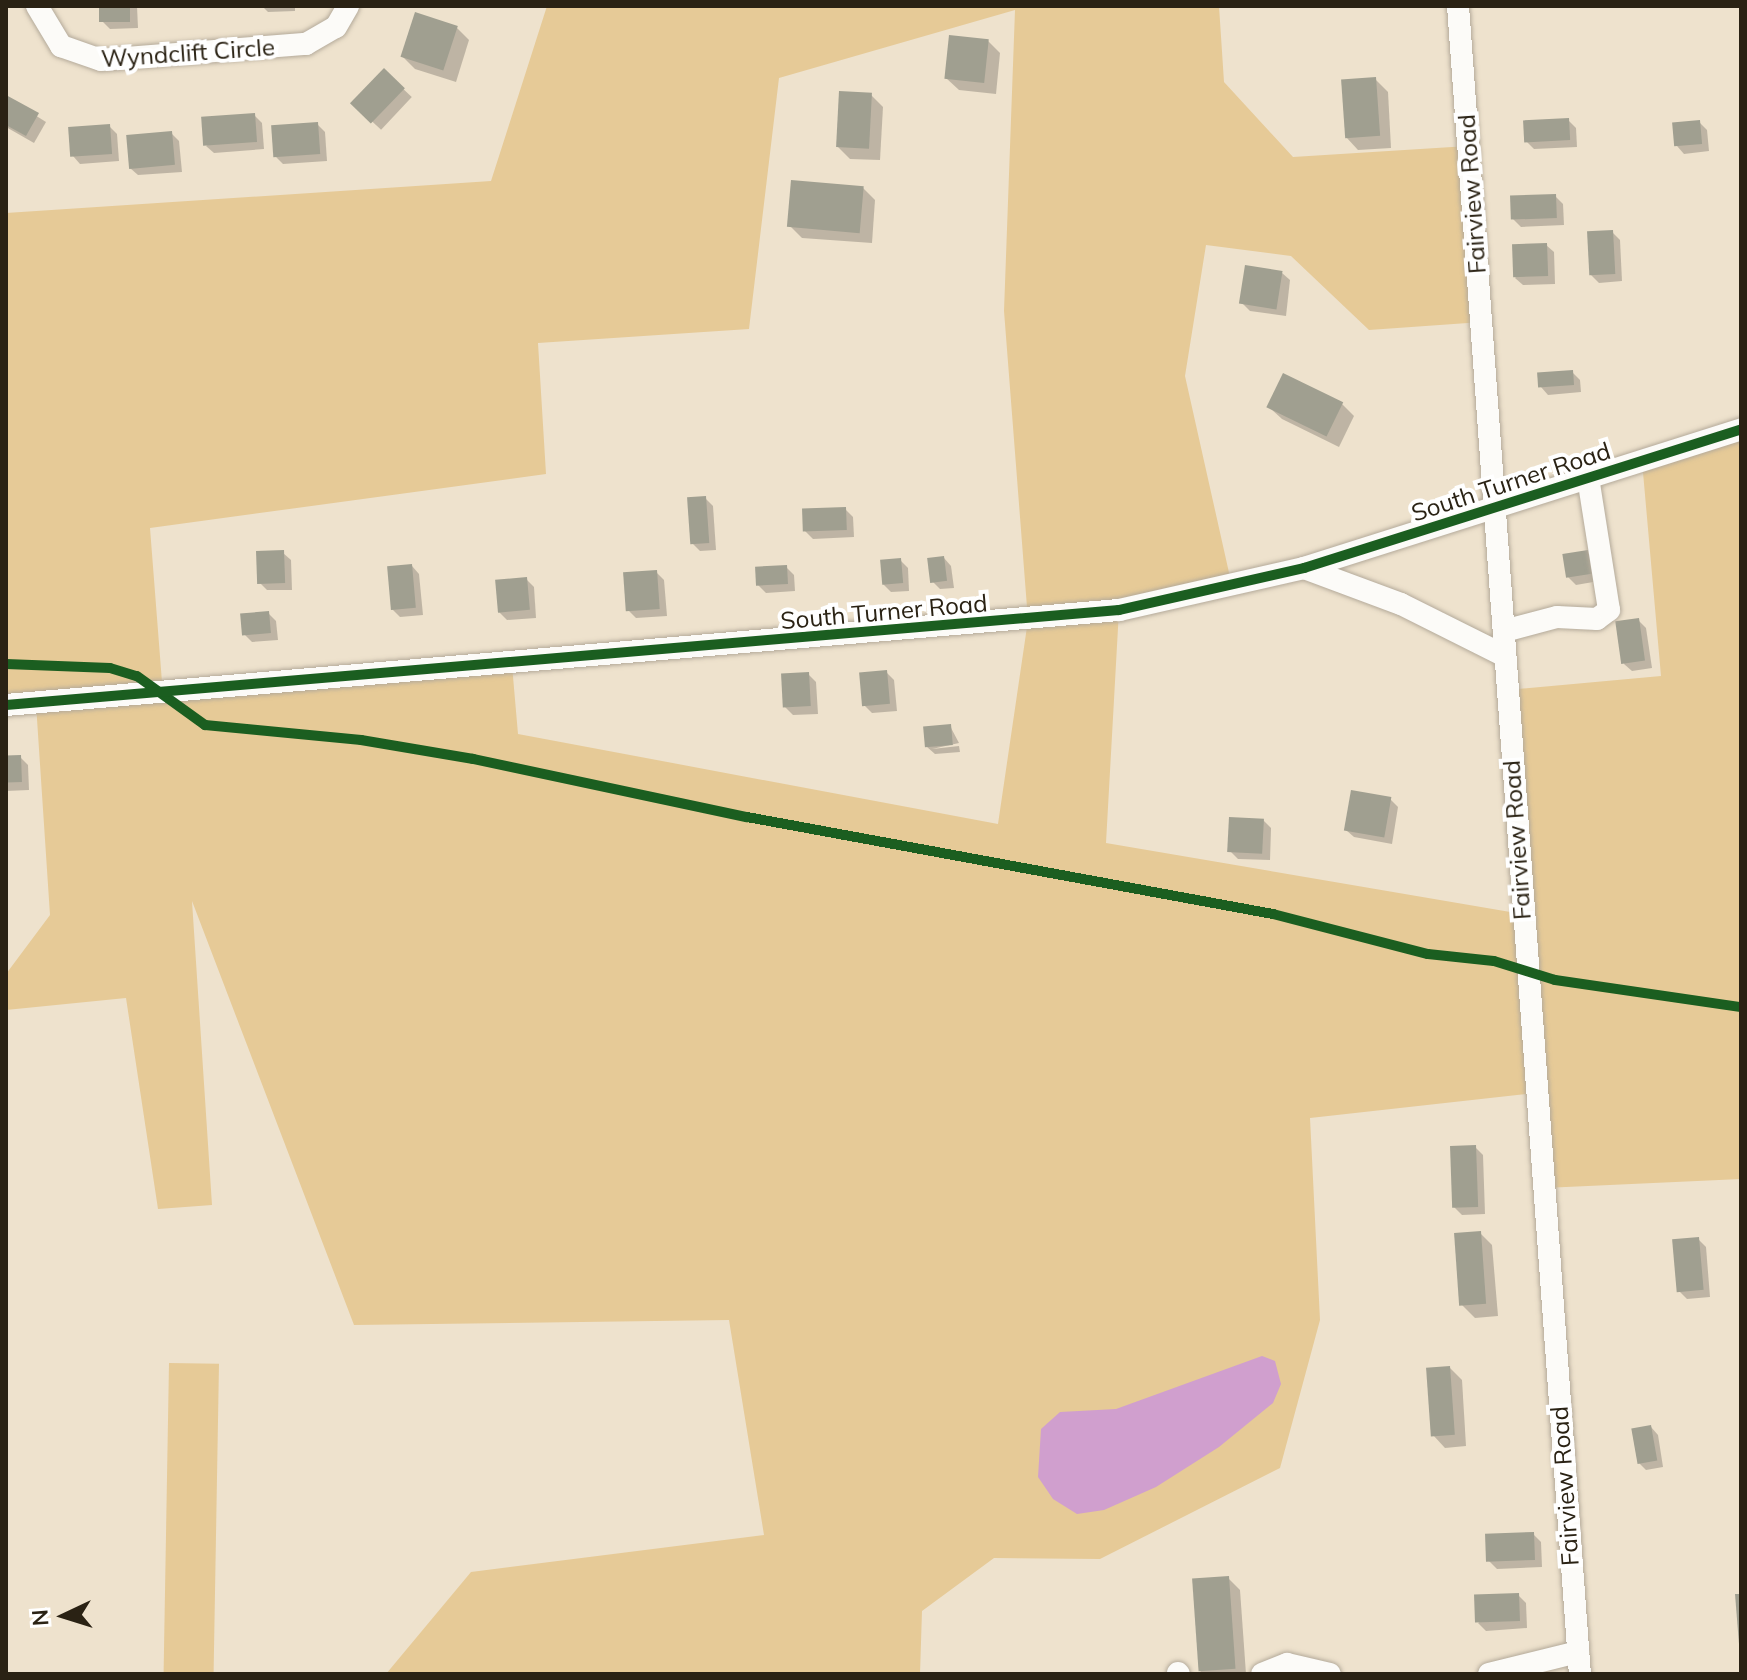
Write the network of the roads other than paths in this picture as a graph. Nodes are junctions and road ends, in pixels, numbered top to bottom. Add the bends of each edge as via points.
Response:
1 (37, 6) edge
2 (348, 6) edge
3 (1458, 6) edge
4 (1741, 429) edge
5 (1588, 478) junction
6 (1498, 508) junction
7 (1304, 568) junction
8 (1504, 631) junction
9 (1505, 656) junction
10 (6, 705) edge
11 (1579, 1663) edge
12 (1262, 1674) edge
13 (1330, 1674) edge
14 (1489, 1674) edge

1 - 2 street, Wyndclift Circle via 61,46 101,60 306,44 336,27
3 - 6 street, Fairview Road
4 - 5 street, South Turner Road
5 - 6 street, South Turner Road
5 - 8 street via 1609,610 1597,619 1557,617
6 - 7 street, South Turner Road
6 - 8 street, Fairview Road
7 - 9 street via 1401,604
7 - 10 street, South Turner Road via 1190,596 1071,616
8 - 9 street, Fairview Road
9 - 11 street, Fairview Road
11 - 14 street
12 - 13 street via 1287,1664

